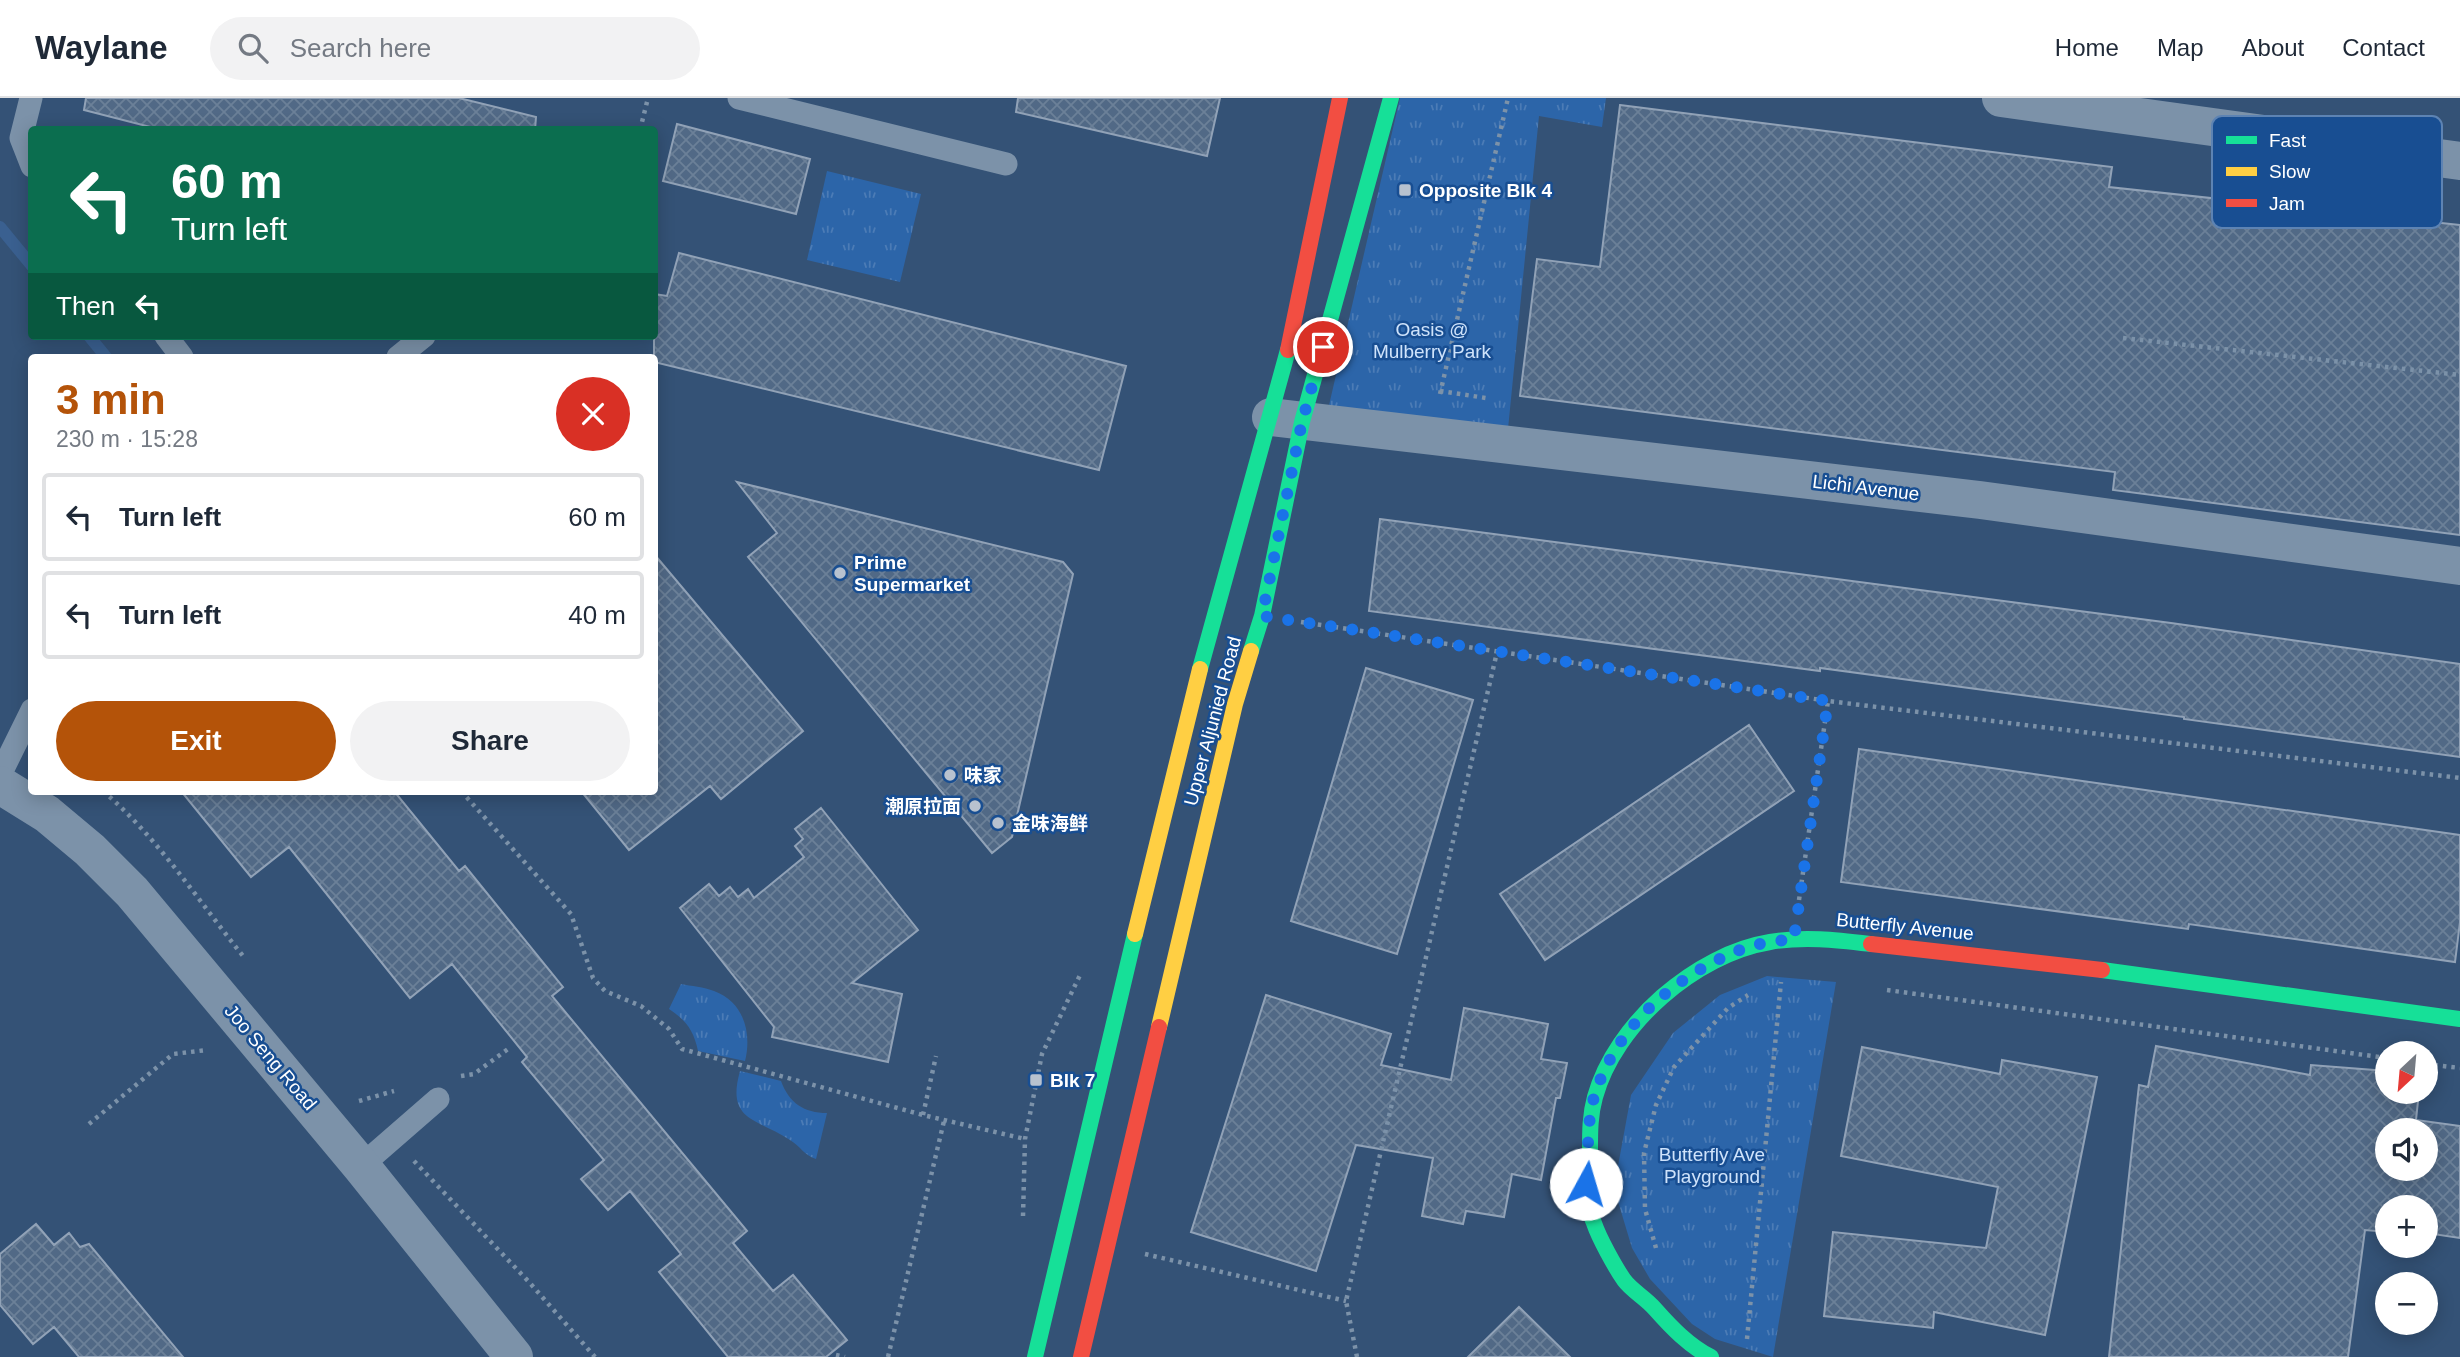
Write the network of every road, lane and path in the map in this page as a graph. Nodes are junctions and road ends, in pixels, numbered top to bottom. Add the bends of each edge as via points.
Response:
1 (31, 98) edge
2 (648, 98) edge
3 (739, 98) edge
4 (1340, 98) edge
5 (1391, 98) edge
6 (1508, 98) edge
7 (2001, 98) edge
8 (641, 126) edge
9 (2212, 127) edge
10 (28, 156) edge
11 (2442, 159) edge
12 (2460, 161) edge
13 (1006, 164) dead end
14 (2123, 338) dead end
15 (169, 340) edge
16 (419, 340) edge
17 (180, 354) edge
18 (402, 354) edge
19 (2460, 375) edge
20 (1287, 419) junction
21 (1428, 436) junction
22 (2460, 566) edge
23 (1262, 616) junction
24 (1497, 652) junction
25 (1828, 701) junction
26 (28, 718) edge
27 (0, 775) edge
28 (2460, 778) edge
29 (0, 785) edge
30 (108, 795) edge
31 (465, 795) edge
32 (1794, 939) junction
33 (244, 957) dead end
34 (1773, 980) dead end
35 (1878, 989) dead end
36 (1755, 990) dead end
37 (2460, 1019) edge
38 (206, 1050) dead end
39 (936, 1056) dead end
40 (2375, 1056) edge
41 (2438, 1065) edge
42 (2460, 1068) edge
43 (351, 1092) dead end
44 (438, 1099) dead end
45 (923, 1115) junction
46 (944, 1121) junction
47 (89, 1124) dead end
48 (393, 1139) junction
49 (1025, 1139) dead end
50 (361, 1166) junction
51 (1138, 1252) dead end
52 (1657, 1252) dead end
53 (1346, 1301) junction
54 (1736, 1337) dead end
55 (836, 1355) dead end
56 (514, 1357) edge
57 (595, 1357) edge
58 (845, 1357) edge
59 (888, 1357) edge
60 (1035, 1357) edge
61 (1081, 1357) edge
62 (1357, 1357) edge
63 (1711, 1357) edge

1 - 10 lane via 21,138
2 - 8 path
3 - 13 lane
4 - 20 main road, Upper Aljunied Road via 1298,309
5 - 20 main road, Upper Aljunied Road
6 - 21 path
7 - 9 street
11 - 12 street
14 - 19 path
15 - 17 lane
16 - 18 lane
20 - 21 street, Lichi Avenue
20 - 23 main road, Upper Aljunied Road
20 - 60 main road, Upper Aljunied Road via 1210,627
21 - 22 street, Lichi Avenue via 1980,500
23 - 24 path
23 - 61 main road, Upper Aljunied Road via 1235,704
24 - 25 path
24 - 53 path
25 - 28 path
25 - 32 path
26 - 27 lane
29 - 50 street, Joo Seng Road via 47,814 132,892
30 - 33 path via 143,830
31 - 45 path via 571,914 593,978 606,991 641,1006 669,1029 682,1049
32 - 37 main road, Butterfly Avenue via 1816,937 2098,969
32 - 63 main road, Butterfly Avenue via 1743,948 1673,986 1632,1027 1607,1067 1589,1124 1586,1184 1593,1222 1624,1280 1663,1320
34 - 54 path via 1781,976 1746,1345
35 - 40 path
36 - 52 path via 1728,1008 1674,1067 1656,1105 1644,1153 1645,1209
38 - 47 path via 173,1054
39 - 45 path
41 - 42 path
43 - 48 path
44 - 48 lane
45 - 46 path
46 - 49 path
46 - 59 path
48 - 50 lane
48 - 57 path
50 - 56 street, Joo Seng Road
51 - 53 path
53 - 62 path
55 - 58 path

